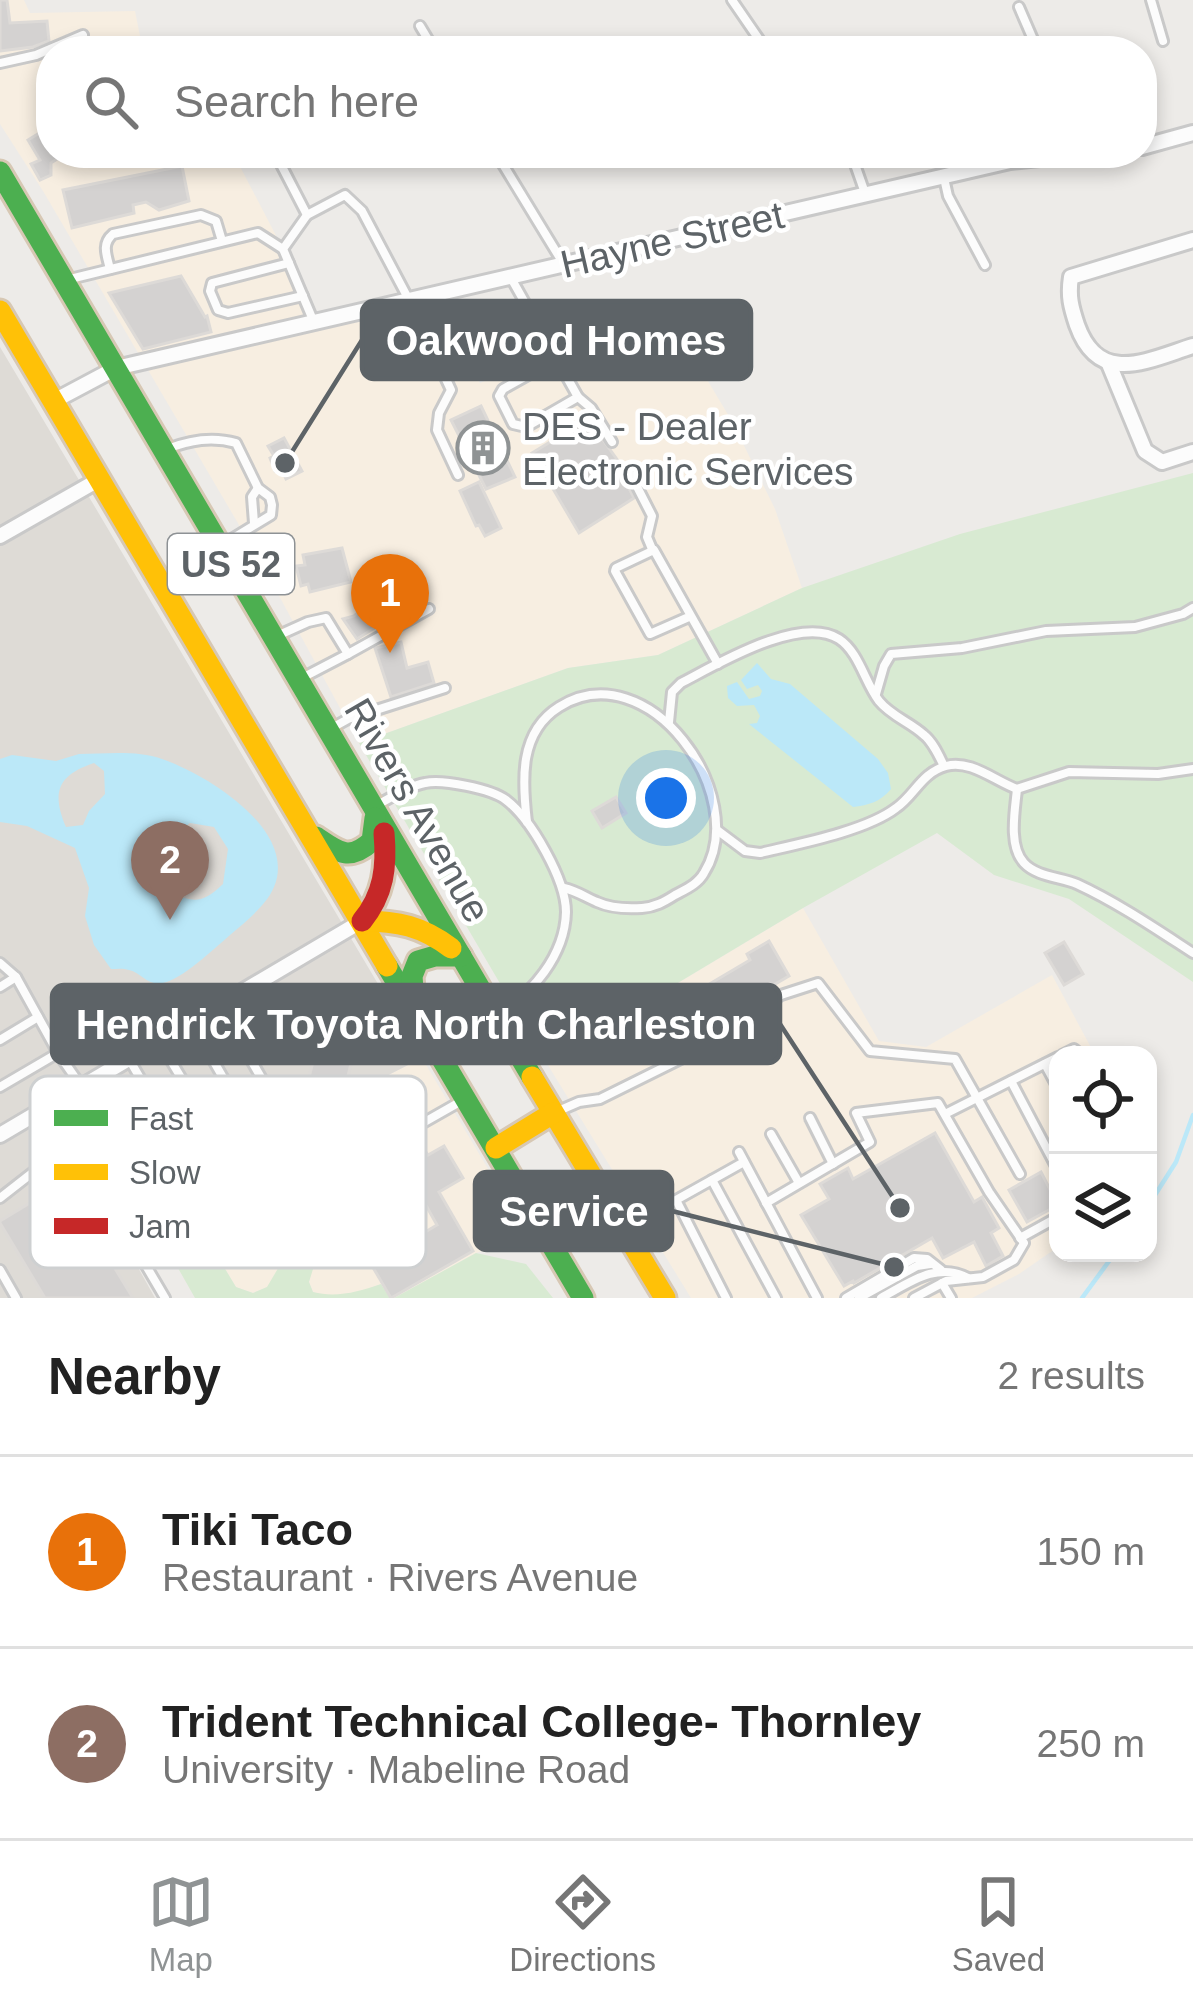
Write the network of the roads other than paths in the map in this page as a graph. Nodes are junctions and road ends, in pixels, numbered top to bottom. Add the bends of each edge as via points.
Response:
1 (732, 0) edge
2 (1151, 0) edge
3 (1019, 7) dead end
4 (420, 26) dead end
5 (426, 36) edge
6 (757, 36) edge
7 (1032, 36) edge
8 (1162, 41) dead end
9 (36, 55) edge
10 (0, 63) edge
11 (1193, 133) edge
12 (1157, 143) edge
13 (283, 168) edge
14 (505, 168) edge
15 (856, 168) edge
16 (981, 168) edge
17 (0, 172) edge
18 (943, 177) junction
19 (866, 195) junction
20 (307, 215) junction
21 (1193, 240) edge
22 (222, 242) junction
23 (283, 249) junction
24 (289, 262) junction
25 (563, 264) junction
26 (985, 265) dead end
27 (110, 269) junction
28 (511, 277) junction
29 (64, 280) junction
30 (303, 296) junction
31 (409, 300) junction
32 (0, 311) edge
33 (314, 322) junction
34 (1193, 346) edge
35 (557, 359) junction
36 (1109, 364) junction
37 (116, 368) junction
38 (578, 397) junction
39 (53, 401) junction
40 (612, 442) dead end
41 (165, 450) junction
42 (1193, 452) edge
43 (628, 469) dead end
44 (458, 475) dead end
45 (100, 479) junction
46 (257, 488) junction
47 (254, 524) junction
48 (0, 536) edge
49 (220, 546) junction
50 (652, 549) junction
51 (1193, 608) edge
52 (429, 609) dead end
53 (691, 616) junction
54 (274, 637) junction
55 (348, 653) junction
56 (718, 664) junction
57 (299, 680) junction
58 (445, 688) dead end
59 (875, 696) junction
60 (669, 723) junction
61 (328, 730) junction
62 (944, 766) junction
63 (1193, 769) edge
64 (1017, 789) junction
65 (377, 813) junction
66 (527, 822) junction
67 (717, 830) junction
68 (310, 834) junction
69 (564, 888) junction
70 (362, 921) junction
71 (1193, 953) edge
72 (461, 956) junction
73 (0, 963) edge
74 (16, 977) junction
75 (0, 987) edge
76 (302, 1000) dead end
77 (417, 1014) junction
78 (496, 1015) junction
79 (38, 1017) junction
80 (197, 1018) junction
81 (237, 1036) junction
82 (0, 1040) edge
83 (159, 1041) junction
84 (223, 1044) junction
85 (58, 1054) junction
86 (129, 1059) junction
87 (1049, 1062) edge
88 (215, 1064) junction
89 (1045, 1064) junction
90 (1049, 1071) edge
91 (74, 1076) edge
92 (100, 1076) edge
93 (139, 1076) edge
94 (180, 1076) edge
95 (222, 1076) edge
96 (260, 1076) edge
97 (1011, 1081) junction
98 (0, 1088) edge
99 (978, 1097) junction
100 (466, 1099) junction
101 (554, 1113) junction
102 (944, 1114) junction
103 (30, 1117) edge
104 (810, 1118) dead end
105 (426, 1122) edge
106 (771, 1134) dead end
107 (0, 1135) edge
108 (496, 1148) junction
109 (739, 1152) dead end
110 (1050, 1154) edge
111 (745, 1162) junction
112 (833, 1164) junction
113 (1020, 1174) dead end
114 (30, 1175) edge
115 (712, 1180) junction
116 (800, 1183) junction
117 (0, 1198) edge
118 (766, 1203) junction
119 (1049, 1221) edge
120 (1020, 1238) junction
121 (932, 1263) junction
122 (147, 1268) edge
123 (0, 1270) edge
124 (941, 1270) junction
125 (968, 1279) junction
126 (943, 1283) junction
127 (16, 1298) edge
128 (165, 1298) edge
129 (583, 1298) edge
130 (665, 1298) edge
131 (726, 1298) edge
132 (776, 1298) edge
133 (817, 1298) edge
134 (845, 1298) edge
135 (859, 1298) edge
136 (881, 1298) edge
137 (914, 1298) edge
138 (951, 1298) edge

1 - 6 lane
2 - 8 lane
3 - 7 lane
4 - 5 lane
9 - 10 lane
11 - 12 street
13 - 20 lane
14 - 25 lane
15 - 19 lane
16 - 18 street, Hayne Street
17 - 29 main road, Rivers Avenue / US 52
18 - 19 street, Hayne Street
18 - 26 lane
19 - 25 street, Hayne Street
20 - 23 lane
20 - 31 lane via 345,195 362,211
21 - 36 street via 1071,278 1068,298 1080,333
22 - 23 lane via 257,233
22 - 27 lane
22 - 27 lane via 216,220 201,215 113,235 105,247
23 - 24 lane
24 - 30 lane
24 - 30 lane via 212,283 210,291 228,314
25 - 28 street, Hayne Street
27 - 29 lane
28 - 31 street, Hayne Street
28 - 35 lane
29 - 37 main road, Rivers Avenue / US 52
30 - 33 lane
31 - 33 street, Hayne Street
31 - 44 lane via 451,390 437,430
32 - 39 main road, US 52
33 - 37 street, Hayne Street
34 - 36 street
35 - 38 lane
35 - 38 lane via 503,389 513,424 526,427
36 - 42 street via 1144,451 1162,462
37 - 39 street, Hayne Street
37 - 41 main road, Rivers Avenue / US 52
38 - 40 lane
39 - 45 main road, US 52
41 - 46 lane via 189,441 236,443
41 - 49 main road, Rivers Avenue / US 52
43 - 50 lane via 652,516
45 - 48 street
45 - 68 main road, US 52
46 - 47 lane
46 - 47 lane via 273,511
47 - 49 lane
49 - 54 main road, Rivers Avenue / US 52
50 - 53 lane
50 - 53 lane via 615,572 650,634
51 - 59 lane via 1135,627 891,654
52 - 55 lane
53 - 56 lane
54 - 55 lane via 326,618
54 - 57 main road, Rivers Avenue / US 52
55 - 57 lane
56 - 59 lane via 768,640 830,635 854,654
56 - 60 lane via 672,692
57 - 61 main road, Rivers Avenue / US 52
58 - 61 lane
59 - 62 lane via 928,737
60 - 66 lane via 608,695 560,706 526,749
60 - 67 lane via 703,776
61 - 65 main road, Rivers Avenue / US 52
62 - 64 lane via 962,765
62 - 67 lane via 919,780 899,807 859,827 760,853
63 - 64 lane via 1070,772
64 - 71 lane via 1015,832 1025,865 1075,883
65 - 66 lane via 405,790 437,782 499,795
65 - 68 main road via 360,853 340,853
65 - 70 main road via 387,857 378,904
65 - 72 main road, Rivers Avenue / US 52
66 - 69 lane
67 - 69 lane via 703,877 658,905 608,906
68 - 70 main road, US 52
69 - 78 lane via 563,930 551,960 529,992
70 - 72 main road via 428,929
70 - 77 main road, US 52
70 - 80 street
72 - 77 main road via 429,954 418,962 410,980
72 - 78 main road, Rivers Avenue / US 52
73 - 74 lane
74 - 75 lane
74 - 79 lane
76 - 81 lane
77 - 100 main road, US 52
78 - 101 main road, Rivers Avenue / US 52
79 - 82 lane
79 - 85 lane
80 - 83 street
80 - 84 lane
80 - 88 lane
81 - 84 lane
81 - 96 lane
83 - 86 street
83 - 94 lane
84 - 88 lane
85 - 91 lane
85 - 98 lane
86 - 92 street
86 - 93 lane
87 - 89 lane
88 - 95 lane
89 - 90 lane
89 - 97 lane
97 - 99 lane
97 - 110 lane
99 - 101 lane via 955,1059 870,1051 818,982 781,995 703,1048
99 - 102 lane
99 - 113 lane
100 - 105 lane
100 - 108 main road, US 52
101 - 108 main road
101 - 130 main road, Rivers Avenue / US 52
102 - 112 lane via 938,1103 856,1112 870,1142
102 - 120 lane
103 - 107 street
104 - 112 lane
106 - 116 lane
108 - 129 main road, US 52
109 - 111 lane
111 - 115 lane
111 - 118 lane
112 - 116 lane
114 - 117 lane
115 - 131 lane via 676,1200
115 - 132 lane
116 - 118 lane
118 - 133 lane
119 - 120 lane
120 - 125 lane via 1014,1260
121 - 124 lane
121 - 134 lane via 914,1258
121 - 135 lane
122 - 128 lane
123 - 127 lane
124 - 125 lane
124 - 136 lane
125 - 126 lane
126 - 137 lane
126 - 138 lane

